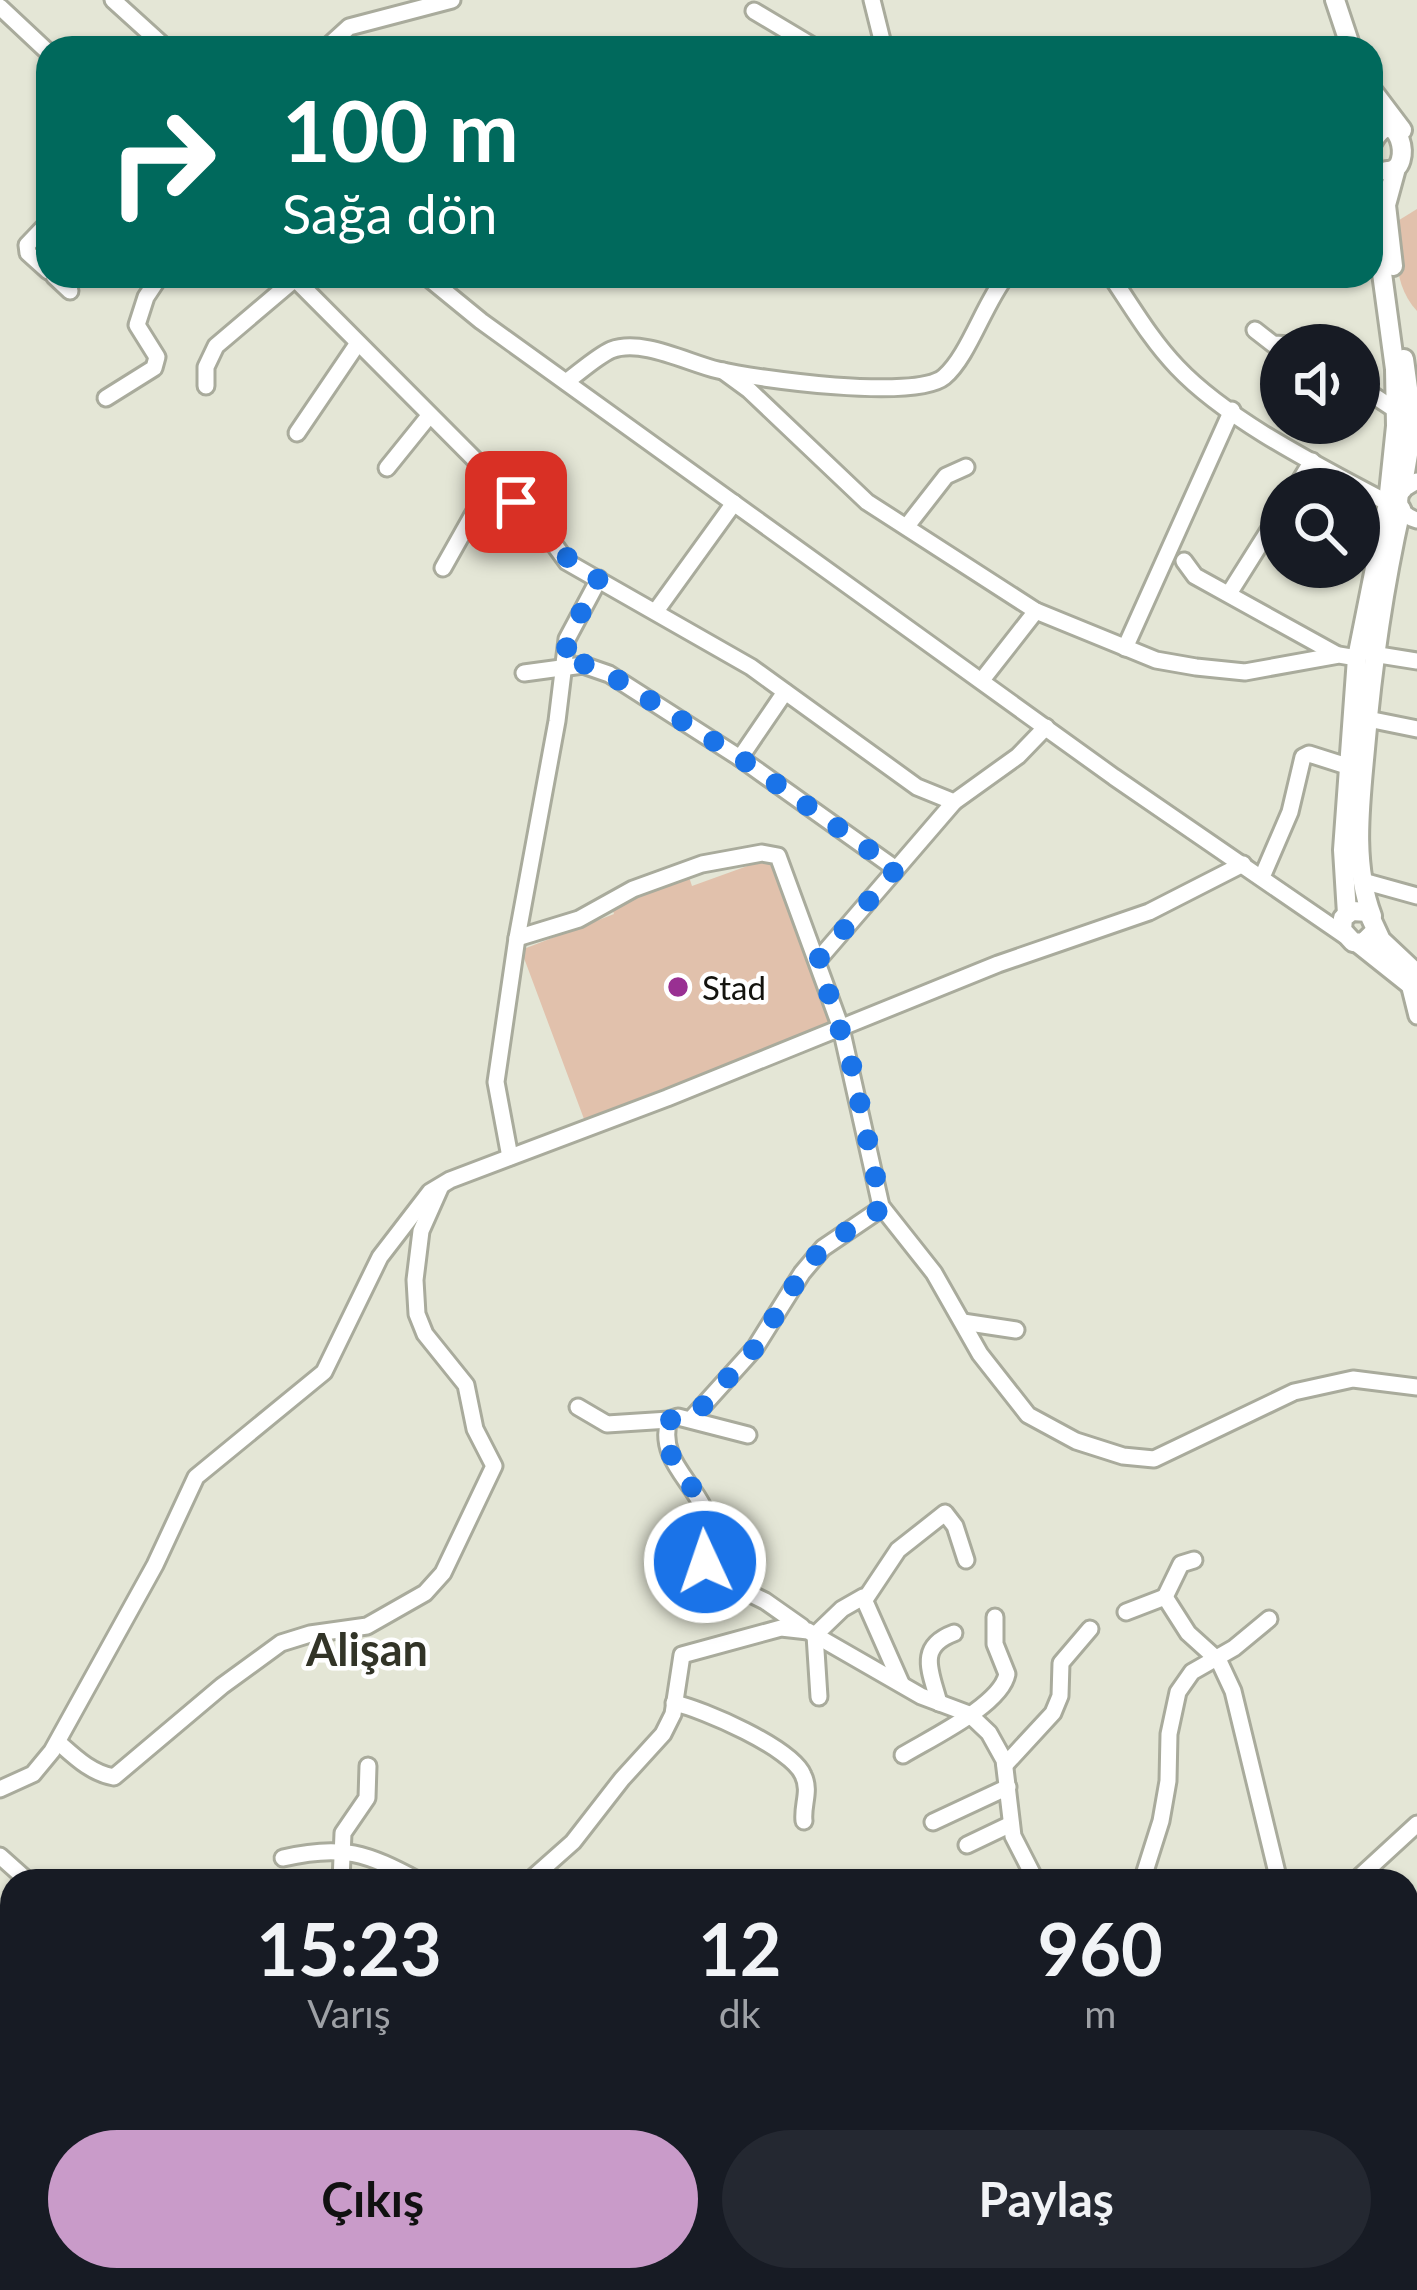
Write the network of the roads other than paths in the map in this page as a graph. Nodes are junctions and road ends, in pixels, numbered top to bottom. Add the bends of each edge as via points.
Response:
1 (113, 0) edge
2 (452, 0) edge
3 (872, 0) edge
4 (1322, 0) edge
5 (1335, 0) edge
6 (0, 7) edge
7 (754, 11) dead end
8 (153, 36) edge
9 (339, 36) edge
10 (796, 36) edge
11 (881, 36) edge
12 (1334, 36) edge
13 (1347, 36) edge
14 (36, 41) edge
15 (1383, 105) edge
16 (1411, 141) edge
17 (1405, 172) edge
18 (36, 236) edge
19 (36, 260) edge
20 (1383, 279) edge
21 (152, 288) edge
22 (281, 288) edge
23 (305, 288) edge
24 (442, 288) edge
25 (998, 288) edge
26 (1120, 288) edge
27 (1255, 330) dead end
28 (1260, 334) edge
29 (358, 344) junction
30 (723, 371) junction
31 (566, 382) junction
32 (206, 386) dead end
33 (106, 398) dead end
34 (1380, 401) edge
35 (1232, 410) junction
36 (1396, 412) junction
37 (429, 416) junction
38 (1415, 432) edge
39 (297, 433) dead end
40 (1312, 461) junction
41 (966, 467) dead end
42 (387, 468) dead end
43 (1308, 468) edge
44 (493, 479) junction
45 (734, 503) junction
46 (1407, 506) edge
47 (907, 526) junction
48 (1260, 544) edge
49 (1184, 561) dead end
50 (443, 568) dead end
51 (598, 579) junction
52 (1230, 592) junction
53 (656, 611) junction
54 (1036, 611) junction
55 (1125, 648) junction
56 (1356, 655) junction
57 (1417, 661) edge
58 (564, 665) junction
59 (524, 674) dead end
60 (982, 680) junction
61 (785, 692) junction
62 (1368, 719) junction
63 (1046, 728) junction
64 (1417, 729) edge
65 (740, 758) junction
66 (1350, 767) junction
67 (954, 802) junction
68 (1243, 864) junction
69 (896, 869) junction
70 (1267, 880) junction
71 (1363, 881) junction
72 (1391, 888) junction
73 (1417, 896) edge
74 (1347, 914) junction
75 (1374, 924) junction
76 (517, 938) junction
77 (1351, 939) junction
78 (818, 960) junction
79 (1414, 982) edge
80 (1417, 1016) edge
81 (841, 1028) junction
82 (510, 1157) junction
83 (442, 1184) junction
84 (882, 1208) junction
85 (963, 1322) junction
86 (1016, 1330) dead end
87 (1417, 1387) edge
88 (578, 1407) dead end
89 (692, 1418) junction
90 (669, 1420) junction
91 (748, 1435) dead end
92 (1194, 1560) dead end
93 (966, 1561) dead end
94 (1165, 1597) junction
95 (866, 1598) junction
96 (1126, 1612) dead end
97 (995, 1616) dead end
98 (1269, 1619) dead end
99 (1090, 1629) dead end
100 (812, 1633) junction
101 (954, 1633) dead end
102 (1214, 1657) junction
103 (903, 1686) junction
104 (819, 1697) dead end
105 (674, 1703) junction
106 (939, 1703) junction
107 (969, 1714) junction
108 (58, 1742) junction
109 (903, 1755) dead end
110 (1005, 1765) junction
111 (368, 1766) dead end
112 (1008, 1787) junction
113 (0, 1789) edge
114 (804, 1821) dead end
115 (933, 1822) dead end
116 (1011, 1824) junction
117 (1417, 1824) edge
118 (967, 1845) dead end
119 (343, 1849) junction
120 (283, 1858) dead end
121 (342, 1869) edge
122 (395, 1869) edge
123 (542, 1869) edge
124 (1029, 1869) edge
125 (1146, 1869) edge
126 (1276, 1869) edge
127 (1368, 1869) edge

1 - 8 street
2 - 9 street
3 - 11 street
4 - 12 main road
5 - 13 main road
6 - 14 street
7 - 10 street
15 - 16 main road
16 - 17 main road
17 - 38 main road via 1386,205
18 - 19 street via 27,245
20 - 36 main road
21 - 33 street via 137,325 157,357 154,368
22 - 32 street via 215,346
23 - 29 street
24 - 31 street
25 - 30 street via 941,380 855,390
26 - 35 street via 1178,368
27 - 28 street
29 - 37 street
29 - 39 street
30 - 31 street via 636,347 612,350
30 - 47 street via 867,502
31 - 45 street
34 - 36 street
35 - 40 street
35 - 55 street
36 - 46 main road
37 - 42 street
37 - 44 street
38 - 46 main road
40 - 43 street
40 - 46 street
41 - 47 street via 946,476
44 - 50 street
44 - 51 street via 567,562
45 - 53 street
45 - 60 street
46 - 56 main road
47 - 54 street
48 - 52 street
49 - 52 street via 1195,576
51 - 53 street
51 - 58 street
52 - 56 street
53 - 61 street
54 - 55 street
54 - 60 street
55 - 56 street via 1245,672
56 - 57 street
56 - 62 main road
56 - 66 main road
58 - 59 street
58 - 65 street via 609,674
58 - 76 street
60 - 63 street
61 - 65 street
61 - 67 street via 917,788
62 - 64 street
62 - 71 main road
63 - 67 street
63 - 68 street
65 - 69 street
66 - 70 street via 1304,757
66 - 74 main road
67 - 69 street
68 - 70 street
68 - 81 street via 1149,912
69 - 78 street
70 - 74 street
70 - 77 street
71 - 72 street
71 - 75 main road
72 - 73 street
72 - 75 street via 1377,896
74 - 75 main road via 1363,910
74 - 77 main road via 1342,924
75 - 77 main road via 1368,940
75 - 79 main road
76 - 78 street via 702,864 771,853 783,865
76 - 82 street via 496,1082
77 - 79 main road
78 - 81 street
79 - 80 street
81 - 82 street
81 - 84 street
82 - 83 street
83 - 108 street via 380,1257 325,1372 196,1477
83 - 108 street via 421,1232 416,1314 461,1376 494,1466 436,1584 367,1626 281,1643 114,1777
84 - 85 street
84 - 89 street via 823,1247 755,1348
85 - 86 street
85 - 87 street via 1040,1425 1138,1459 1166,1454 1294,1392 1353,1379
88 - 90 street via 618,1425
89 - 90 street
89 - 91 street
90 - 100 street via 669,1452 708,1519 709,1573
92 - 94 street via 1180,1564
93 - 95 street via 945,1513 898,1550
94 - 96 street
94 - 102 street
95 - 100 street
95 - 103 street
97 - 107 street via 1007,1678
98 - 102 street
99 - 110 street via 1061,1663 1053,1713
100 - 103 street
100 - 104 street
100 - 105 street via 781,1628 687,1652 679,1659
101 - 106 street via 930,1651
102 - 125 street via 1178,1692 1161,1821
102 - 126 street via 1241,1713
103 - 106 street
105 - 114 street via 720,1717 797,1764 808,1790
105 - 123 street via 664,1734
106 - 107 street
107 - 109 street
107 - 110 street
108 - 113 street via 33,1774
110 - 112 street
111 - 119 street via 368,1793
112 - 115 street
112 - 116 street
116 - 118 street
116 - 124 street
117 - 127 street
119 - 120 street
119 - 121 street
119 - 122 street

